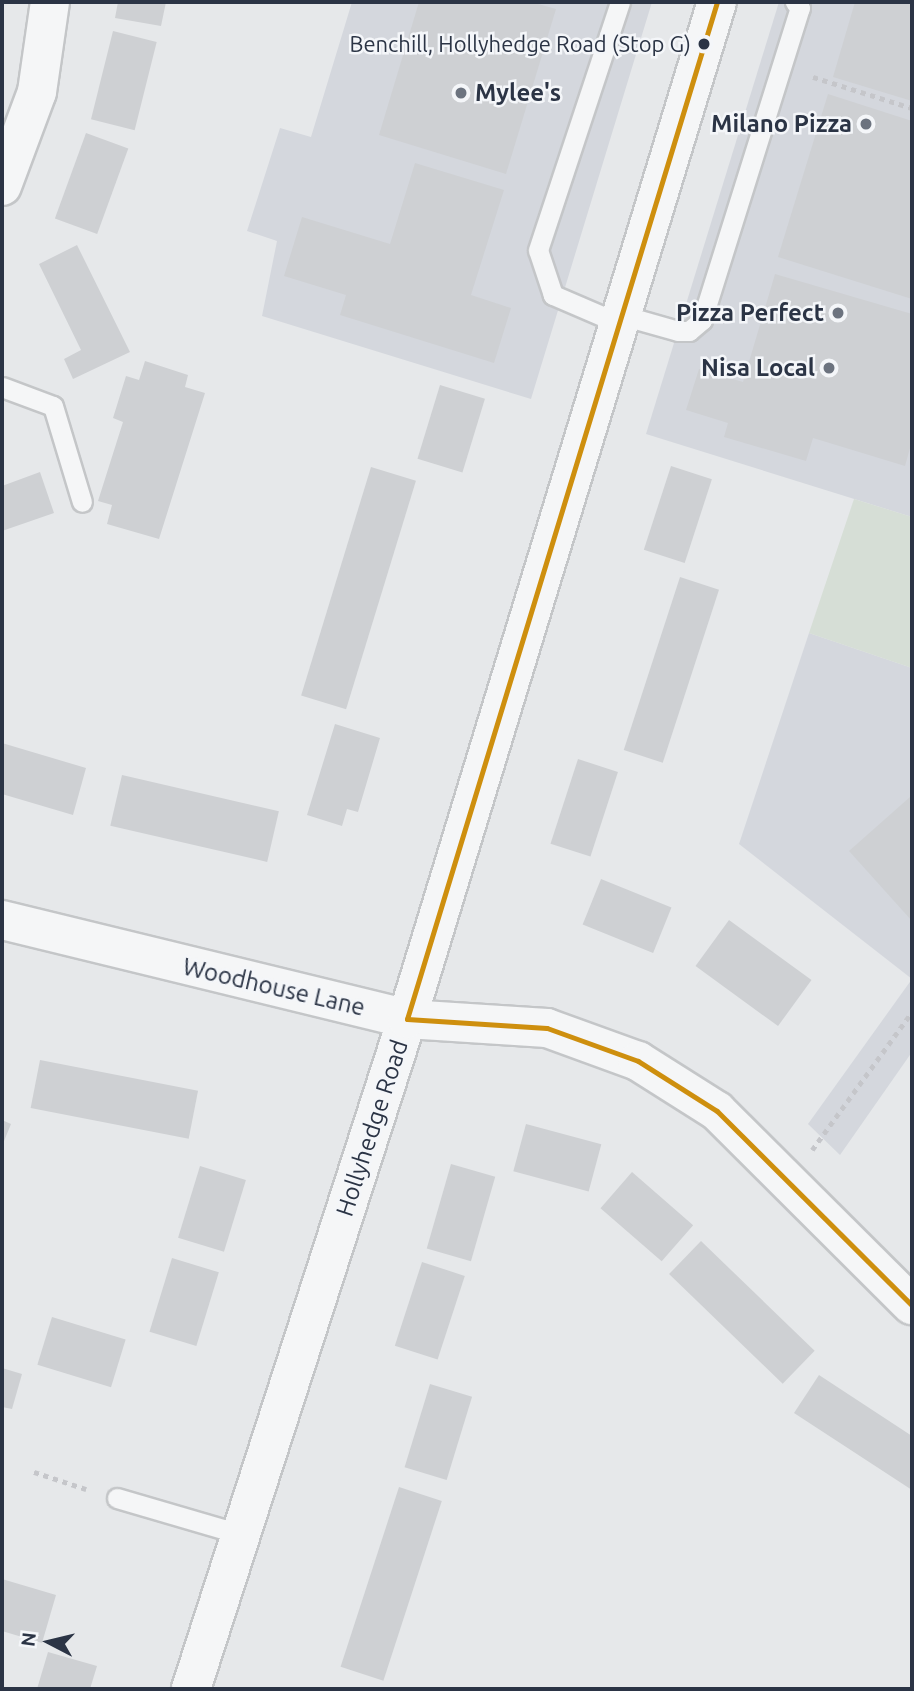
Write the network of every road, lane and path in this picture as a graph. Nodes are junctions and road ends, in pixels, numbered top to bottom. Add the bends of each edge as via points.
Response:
1 (50, 2) edge
2 (620, 2) edge
3 (717, 2) edge
4 (795, 2) edge
5 (781, 68) junction
6 (912, 108) edge
7 (2, 186) edge
8 (617, 318) junction
9 (2, 387) edge
10 (82, 502) dead end
11 (2, 920) edge
12 (912, 1012) edge
13 (407, 1019) junction
14 (785, 1179) junction
15 (912, 1306) edge
16 (34, 1472) dead end
17 (117, 1498) joint
18 (240, 1534) junction
19 (191, 1689) edge

1 - 7 street via 37,92
2 - 8 lane via 538,250 553,295
3 - 8 street, Hollyhedge Road
4 - 5 lane via 800,8
5 - 6 path
5 - 8 lane via 702,320 689,331 678,331
8 - 13 street, Hollyhedge Road
9 - 10 lane via 53,406
11 - 13 street, Woodhouse Lane
12 - 14 path via 834,1128
13 - 14 street, Woodhouse Lane via 547,1028 638,1060 717,1111
13 - 18 street, Hollyhedge Road
14 - 15 street, Woodhouse Lane
16 - 17 path
17 - 18 lane
18 - 19 street, Hollyhedge Road

